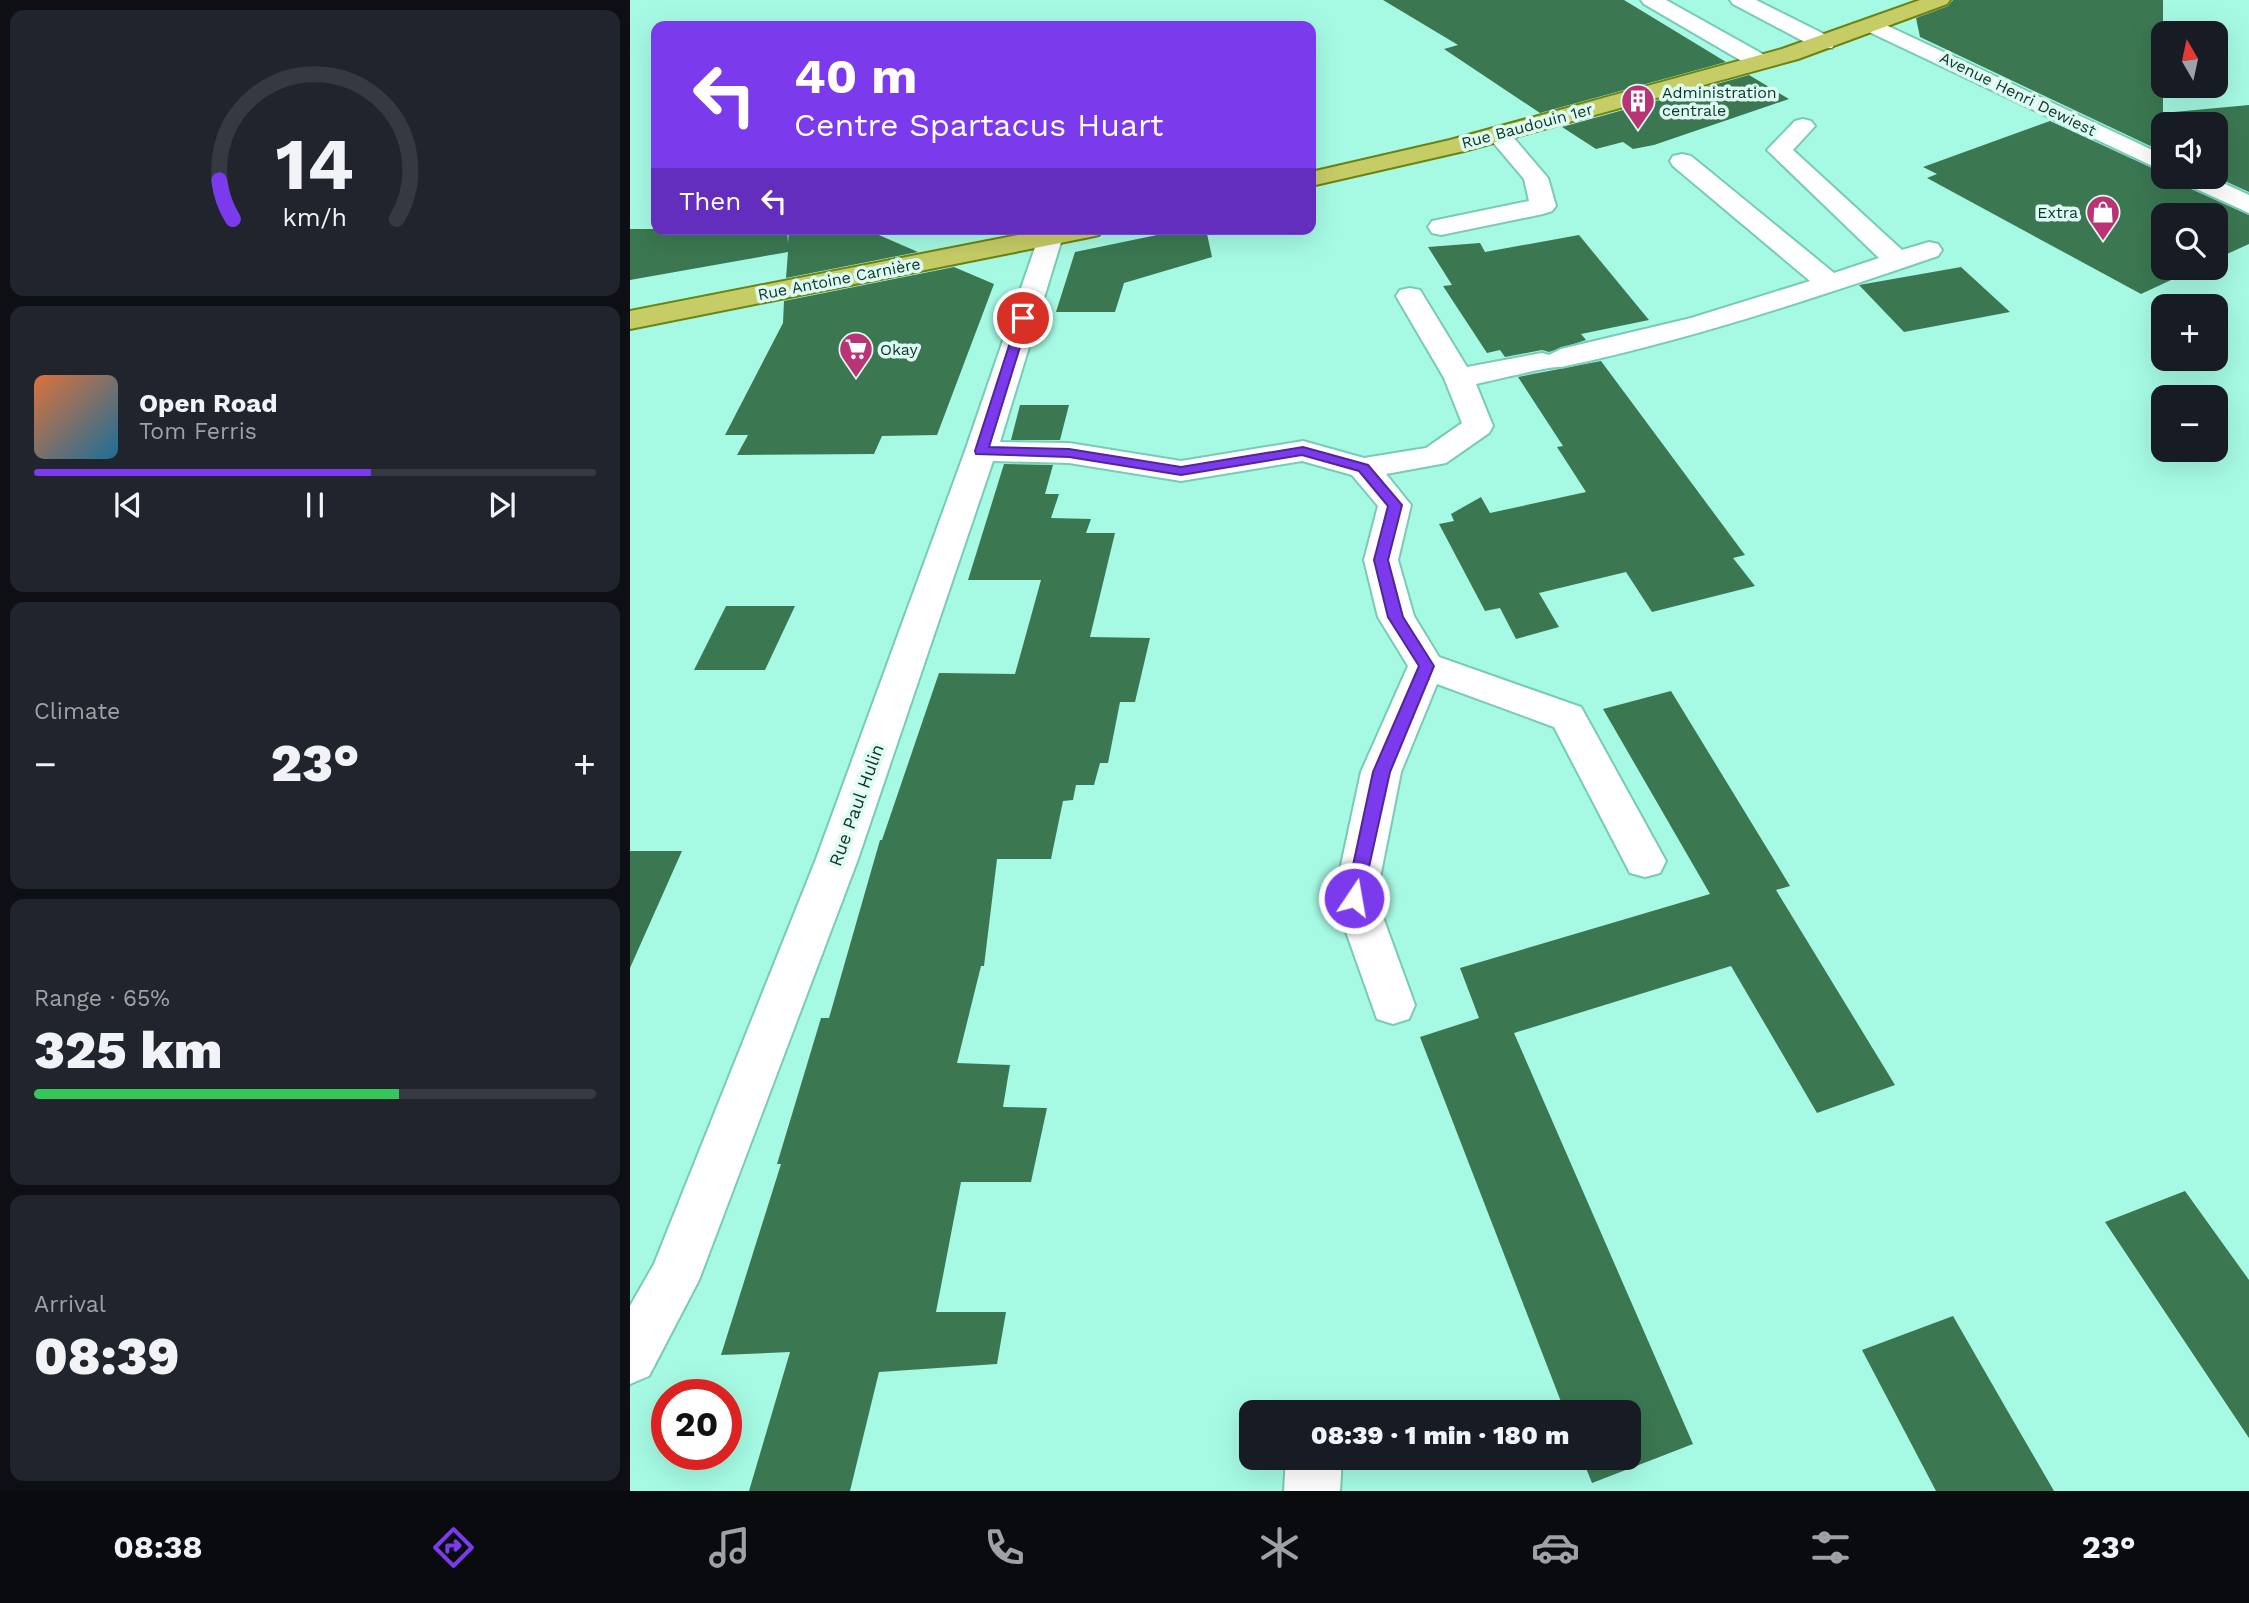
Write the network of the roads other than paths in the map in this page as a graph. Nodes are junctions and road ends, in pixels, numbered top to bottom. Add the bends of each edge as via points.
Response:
1 (1651, 0) edge
2 (1740, 0) edge
3 (1940, 0) edge
4 (1872, 25) junction
5 (1824, 43) junction
6 (1760, 62) junction
7 (1803, 127) dead end
8 (1498, 134) junction
9 (2151, 158) edge
10 (1682, 161) dead end
11 (1316, 178) edge
12 (2215, 189) edge
13 (2249, 205) edge
14 (1441, 227) dead end
15 (1065, 235) edge
16 (1049, 239) junction
17 (1929, 250) dead end
18 (1898, 261) junction
19 (1829, 283) junction
20 (1410, 296) dead end
21 (630, 320) edge
22 (1459, 378) junction
23 (981, 451) junction
24 (1363, 468) junction
25 (1426, 666) junction
26 (1644, 861) dead end
27 (1393, 1005) dead end
28 (630, 1357) edge
29 (1313, 1470) edge
30 (1312, 1491) edge

1 - 6 street
2 - 5 street
3 - 4 main road, Rue Baudouin 1er
4 - 5 main road, Rue Baudouin 1er
4 - 9 street, Avenue Henri Dewiest
5 - 6 main road, Rue Baudouin 1er
6 - 8 main road, Rue Baudouin 1er
7 - 18 street via 1779,150
8 - 11 main road, Rue Baudouin 1er
8 - 14 street via 1536,178 1543,206
10 - 19 street
12 - 13 street
15 - 16 main road
16 - 21 main road, Rue Antoine Carnière
16 - 23 street, Rue Paul Hulin
17 - 18 street
18 - 19 street
19 - 22 street via 1628,346
20 - 22 street
22 - 24 street via 1478,426 1435,456
23 - 24 street via 1069,453 1181,471 1303,451
23 - 28 street, Rue Paul Hulin via 832,872 673,1280
24 - 25 street via 1395,505 1381,560 1395,617
25 - 26 street via 1567,717
25 - 27 street via 1381,772 1354,898
29 - 30 street

